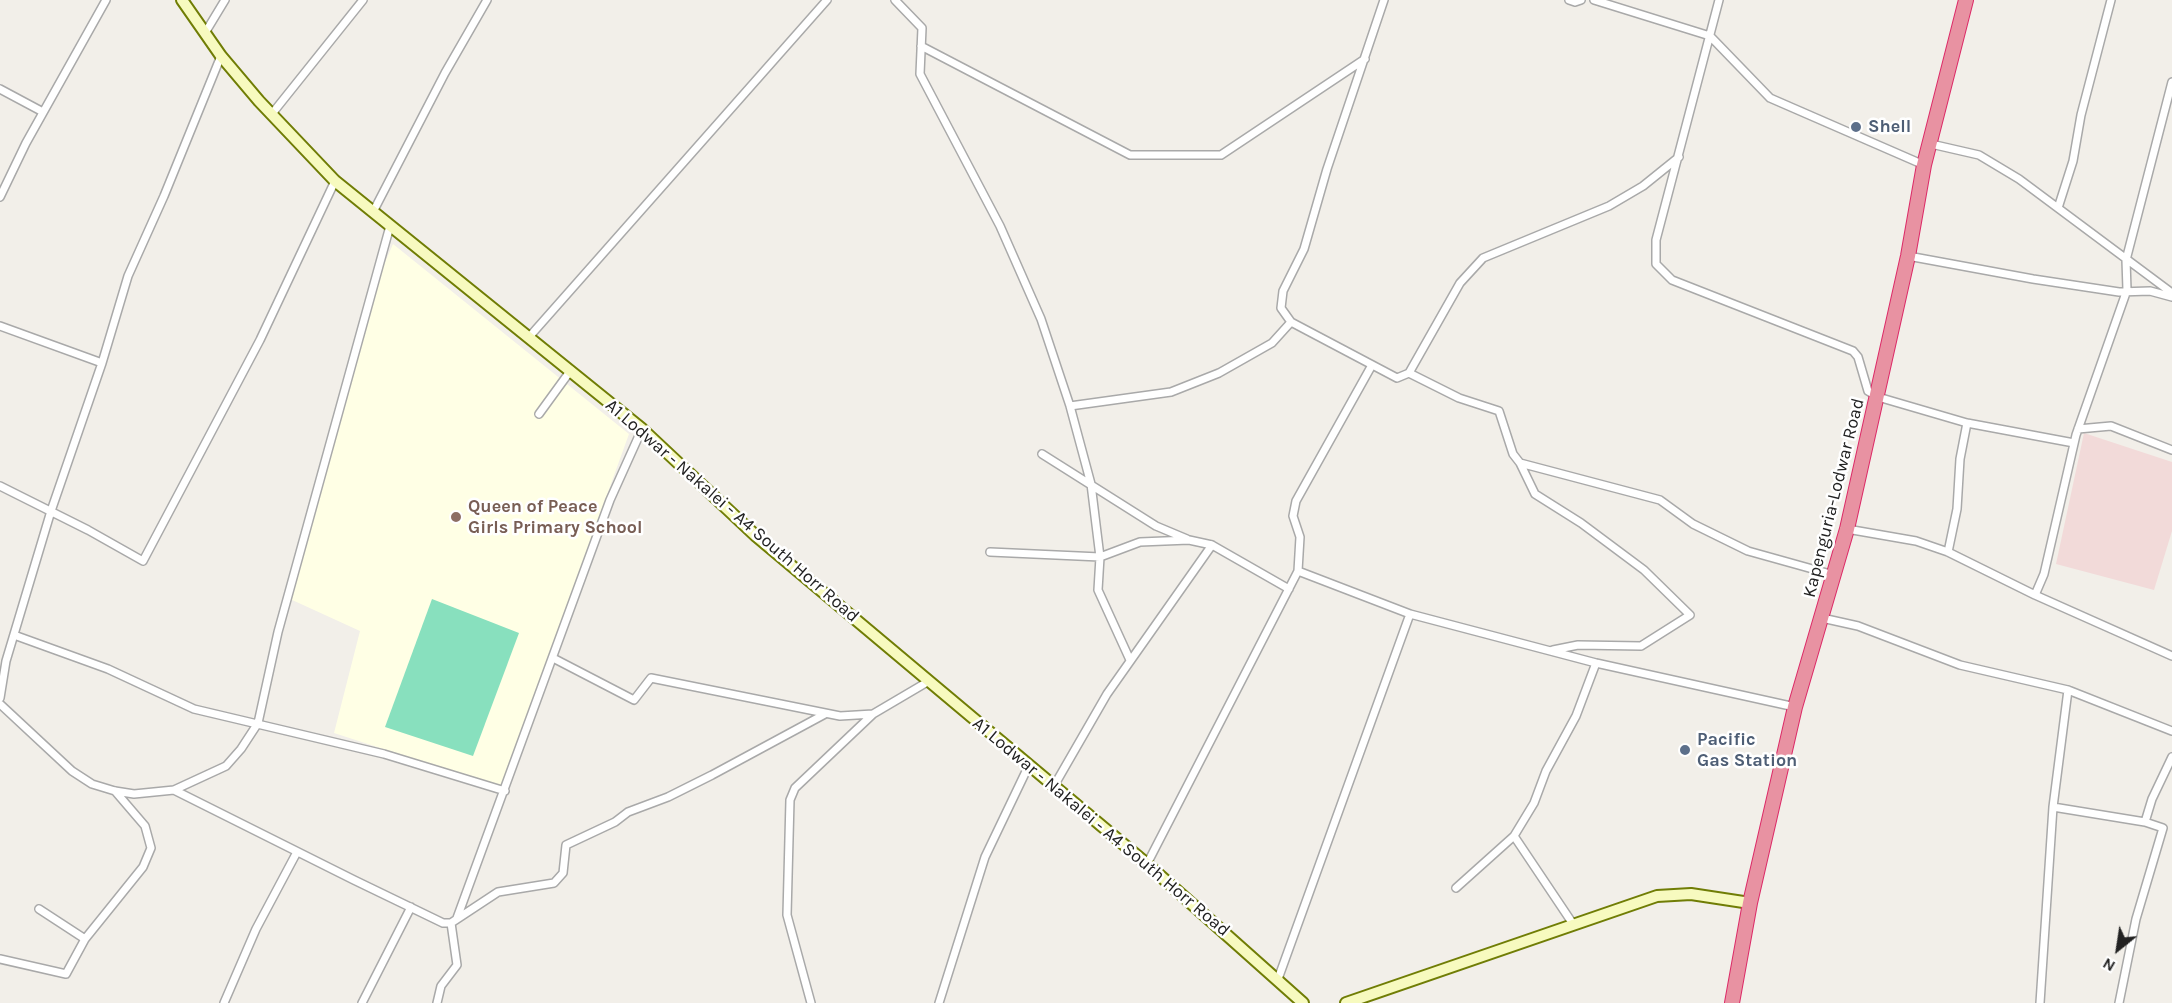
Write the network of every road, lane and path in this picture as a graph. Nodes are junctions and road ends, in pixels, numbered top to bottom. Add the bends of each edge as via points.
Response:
1 (106, 0) edge
2 (182, 0) edge
3 (225, 0) edge
4 (363, 0) edge
5 (487, 0) edge
6 (826, 0) edge
7 (895, 0) edge
8 (1384, 0) edge
9 (1569, 0) edge
10 (1581, 0) edge
11 (1594, 0) edge
12 (1965, 0) edge
13 (2111, 0) edge
14 (1716, 2) edge
15 (205, 33) junction
16 (1710, 36) junction
17 (921, 46) junction
18 (221, 56) junction
19 (1365, 58) junction
20 (2172, 82) edge
21 (0, 89) edge
22 (43, 112) junction
23 (272, 115) junction
24 (1931, 144) junction
25 (1679, 157) junction
26 (1924, 165) junction
27 (335, 181) junction
28 (0, 197) edge
29 (2058, 208) junction
30 (373, 212) junction
31 (390, 226) junction
32 (1908, 256) junction
33 (2126, 260) junction
34 (2127, 290) junction
35 (2172, 295) edge
36 (1291, 321) junction
37 (0, 326) edge
38 (530, 336) junction
39 (102, 363) junction
40 (1372, 365) junction
41 (571, 370) junction
42 (1409, 373) junction
43 (1878, 397) junction
44 (1070, 406) junction
45 (539, 414) dead end
46 (1967, 423) junction
47 (642, 429) junction
48 (2078, 429) junction
49 (2074, 443) junction
50 (2172, 450) edge
51 (1042, 454) dead end
52 (1520, 463) junction
53 (1091, 484) junction
54 (0, 486) edge
55 (51, 511) junction
56 (1847, 529) junction
57 (1189, 540) junction
58 (1212, 545) junction
59 (990, 552) dead end
60 (1948, 552) junction
61 (1100, 557) junction
62 (1298, 571) junction
63 (1834, 575) junction
64 (1289, 589) junction
65 (2036, 595) junction
66 (1410, 614) junction
67 (1822, 618) junction
68 (14, 636) junction
69 (1548, 651) junction
70 (2172, 657) edge
71 (554, 658) junction
72 (1130, 660) junction
73 (1596, 663) junction
74 (929, 681) junction
75 (2068, 690) junction
76 (0, 698) edge
77 (0, 704) edge
78 (1795, 707) junction
79 (825, 714) junction
80 (873, 714) junction
81 (258, 723) junction
82 (2172, 731) edge
83 (2172, 757) edge
84 (1029, 765) junction
85 (1054, 786) junction
86 (174, 790) junction
87 (116, 791) junction
88 (505, 791) junction
89 (2053, 807) junction
90 (2145, 822) junction
91 (1514, 836) junction
92 (297, 852) junction
93 (1147, 864) junction
94 (1456, 888) dead end
95 (1750, 903) junction
96 (411, 907) junction
97 (39, 909) dead end
98 (453, 921) junction
99 (1573, 924) junction
100 (85, 939) junction
101 (0, 959) edge
102 (1278, 979) junction
103 (225, 1003) edge
104 (362, 1003) edge
105 (437, 1003) edge
106 (811, 1003) edge
107 (939, 1003) edge
108 (1303, 1003) edge
109 (1346, 1003) edge
110 (1732, 1003) edge
111 (2040, 1003) edge
112 (2119, 1003) edge

1 - 22 street
2 - 15 main road, A1 Lodwar - Nakalei - A4 South Horr Road
3 - 15 street
4 - 23 street
5 - 30 street
6 - 38 street
7 - 17 street via 922,28
8 - 19 street
9 - 10 street
11 - 16 street
12 - 24 highway, Kapenguria-Lodwar Road
13 - 29 street
14 - 16 street
15 - 18 main road, A1 Lodwar - Nakalei - A4 South Horr Road
16 - 25 street
16 - 26 street via 1770,98
17 - 19 street via 1130,155 1221,155
17 - 44 street via 920,74 1000,226 1041,319
18 - 23 main road, A1 Lodwar - Nakalei - A4 South Horr Road
18 - 39 street via 128,276
19 - 36 street via 1304,249 1283,291 1281,308
20 - 33 street
21 - 22 street
22 - 28 street
23 - 27 main road, A1 Lodwar - Nakalei - A4 South Horr Road
24 - 26 highway, Kapenguria-Lodwar Road
24 - 29 street via 1979,155
25 - 42 street via 1609,206 1482,258 1460,284
25 - 43 street via 1656,240 1656,264 1672,280 1853,351 1868,391
26 - 32 highway, Kapenguria-Lodwar Road
27 - 30 main road, A1 Lodwar - Nakalei - A4 South Horr Road
27 - 55 street via 260,340 143,561
29 - 33 street
30 - 31 main road, A1 Lodwar - Nakalei - A4 South Horr Road
31 - 38 main road, A1 Lodwar - Nakalei - A4 South Horr Road
31 - 81 street via 278,632
32 - 34 street via 2033,279
32 - 43 highway, Kapenguria-Lodwar Road
33 - 34 street
33 - 35 street
34 - 35 street
34 - 48 street
36 - 40 street
36 - 44 street via 1272,343 1219,373 1171,392
37 - 39 street
38 - 41 main road, A1 Lodwar - Nakalei - A4 South Horr Road
39 - 55 street
40 - 42 street via 1397,378
40 - 62 street via 1296,501 1293,516 1300,537
41 - 45 street
41 - 47 main road, A1 Lodwar - Nakalei - A4 South Horr Road
42 - 52 street via 1459,398 1499,411 1513,454
43 - 46 street
43 - 56 highway, Kapenguria-Lodwar Road
44 - 53 street
46 - 49 street
46 - 60 street
47 - 71 street via 610,500
47 - 74 main road, A1 Lodwar - Nakalei - A4 South Horr Road via 756,536
48 - 49 street
48 - 50 street via 2111,426
49 - 65 street
51 - 53 street
52 - 63 street via 1660,500 1693,524 1748,550
52 - 69 street via 1535,494 1644,570 1690,615 1641,646 1578,645
53 - 57 street via 1156,525
53 - 61 street
54 - 55 street
55 - 68 street
56 - 60 street via 1916,541
56 - 63 highway, Kapenguria-Lodwar Road
57 - 58 street
57 - 61 street via 1140,542
58 - 64 street
58 - 72 street
59 - 61 street
60 - 65 street
61 - 72 street via 1098,590
62 - 64 street
62 - 66 street
63 - 67 highway, Kapenguria-Lodwar Road
64 - 93 street
65 - 70 street
66 - 69 street
66 - 102 street
67 - 75 street via 1858,626 1960,665
67 - 78 highway, Kapenguria-Lodwar Road
68 - 76 street
68 - 81 street via 108,669 194,709
69 - 73 street
71 - 79 street via 634,700 651,678
71 - 88 street
72 - 85 street
73 - 78 street
73 - 91 street via 1576,716
74 - 80 street
74 - 84 main road, A1 Lodwar - Nakalei - A4 South Horr Road
75 - 82 street
75 - 89 street
77 - 87 street via 72,771 92,784
78 - 95 highway, Kapenguria-Lodwar Road
79 - 80 street
79 - 98 street via 712,775 566,845 563,873 554,883 498,892
80 - 106 street via 795,788 790,800 787,915
81 - 86 street via 226,766
81 - 88 street via 384,754
83 - 90 street
84 - 85 main road, A1 Lodwar - Nakalei - A4 South Horr Road
84 - 107 street via 986,857
85 - 93 main road, A1 Lodwar - Nakalei - A4 South Horr Road
86 - 87 street via 134,794
86 - 92 street
87 - 100 street via 145,825 152,848 143,867
88 - 98 street
89 - 90 street
89 - 111 street
90 - 112 street via 2163,828 2136,919
91 - 94 street
91 - 99 street
92 - 96 street
92 - 103 street via 256,929
93 - 102 main road, A1 Lodwar - Nakalei - A4 South Horr Road
95 - 99 main road via 1691,894 1658,896
95 - 110 highway, Kapenguria-Lodwar Road
96 - 98 street via 443,923
96 - 104 street
97 - 100 street
98 - 105 street via 457,965 441,986
99 - 109 main road
100 - 101 street via 66,974
102 - 108 main road, A1 Lodwar - Nakalei - A4 South Horr Road

